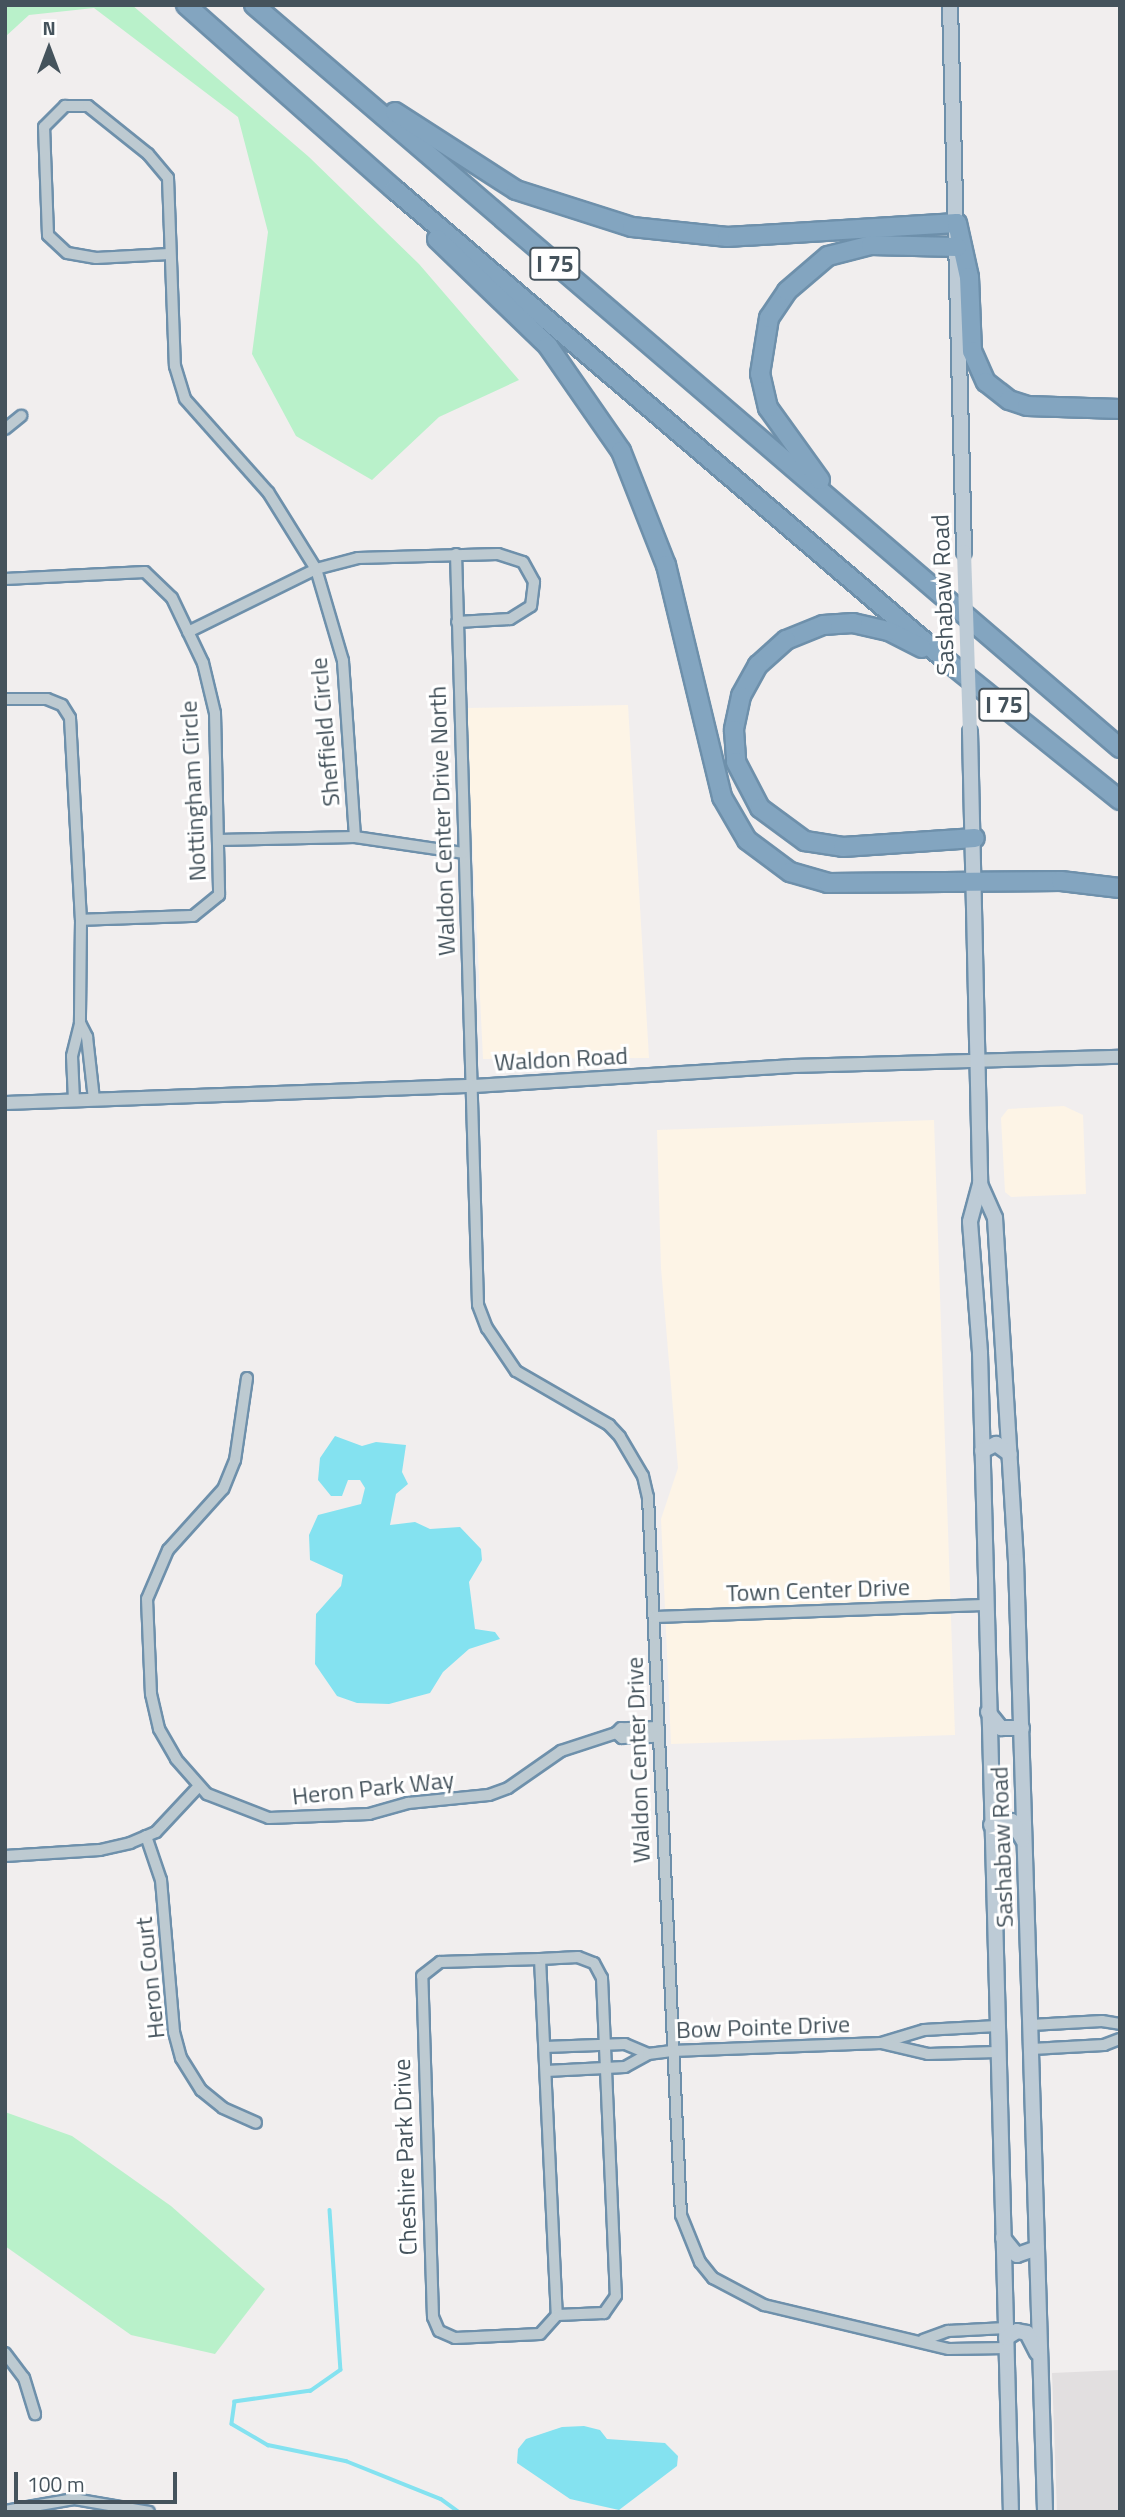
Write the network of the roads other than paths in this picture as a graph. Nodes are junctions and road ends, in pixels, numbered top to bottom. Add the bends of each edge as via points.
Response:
1 (186, 5) edge
2 (254, 5) edge
3 (950, 5) edge
4 (301, 45) junction
5 (394, 190) junction
6 (957, 223) junction
7 (957, 247) junction
8 (169, 254) junction
9 (1120, 409) edge
10 (21, 416) dead end
11 (5, 429) edge
12 (857, 522) junction
13 (456, 554) junction
14 (316, 569) junction
15 (5, 579) edge
16 (457, 622) junction
17 (188, 632) junction
18 (947, 661) junction
19 (5, 699) edge
20 (1120, 748) edge
21 (1120, 800) edge
22 (355, 837) junction
23 (975, 838) junction
24 (218, 840) junction
25 (463, 853) junction
26 (976, 882) junction
27 (1120, 888) edge
28 (81, 920) junction
29 (80, 1023) junction
30 (1120, 1057) edge
31 (976, 1061) junction
32 (474, 1086) junction
33 (94, 1099) junction
34 (74, 1100) junction
35 (5, 1103) edge
36 (980, 1184) junction
37 (998, 1272) junction
38 (974, 1274) junction
39 (247, 1378) dead end
40 (982, 1451) junction
41 (1010, 1454) junction
42 (985, 1605) junction
43 (654, 1617) junction
44 (988, 1711) junction
45 (1022, 1728) junction
46 (658, 1732) junction
47 (200, 1786) junction
48 (991, 1825) junction
49 (146, 1836) junction
50 (1025, 1844) junction
51 (5, 1856) edge
52 (540, 1959) junction
53 (1120, 2024) edge
54 (1031, 2025) junction
55 (997, 2026) junction
56 (1120, 2039) edge
57 (881, 2043) junction
58 (605, 2045) junction
59 (545, 2047) junction
60 (1031, 2049) junction
61 (672, 2051) junction
62 (998, 2052) junction
63 (648, 2054) junction
64 (607, 2068) junction
65 (546, 2071) junction
66 (256, 2123) dead end
67 (1003, 2237) junction
68 (1037, 2248) junction
69 (556, 2315) junction
70 (1006, 2338) junction
71 (923, 2340) junction
72 (5, 2353) edge
73 (1041, 2365) junction
74 (35, 2414) dead end
75 (1010, 2489) junction
76 (1043, 2510) edge
77 (5, 2511) edge
78 (149, 2512) edge
79 (1011, 2512) edge
80 (1020, 2512) edge

1 - 5 highway, I 75
2 - 4 highway, I 75
3 - 6 main road, Sashabaw Road
4 - 6 highway via 486,174 591,218 655,231 727,237
4 - 12 highway, I 75
5 - 18 highway, I 75
5 - 26 highway via 414,218 548,346 621,450 666,565 717,782 727,812 747,840 790,872 828,883
6 - 7 main road, Sashabaw Road
6 - 9 highway via 969,277 972,351 986,382 1009,400 1027,406
7 - 12 highway via 871,245 828,256 787,291 769,318 760,374 768,408
7 - 23 main road, Sashabaw Road, bridge
8 - 8 street, Sheffield Circle via 168,178 148,154 88,106 65,106 44,127 48,235 67,253 96,258
8 - 14 street, Sheffield Circle via 175,366 185,399 268,492
10 - 11 street
12 - 20 highway, I 75
13 - 14 street via 358,558
13 - 16 street, Waldon Center Drive North
13 - 16 street via 498,554 523,562 534,582 531,606 510,619
14 - 17 street
14 - 22 street, Sheffield Circle via 343,661
15 - 17 street, Nottingham Circle via 145,572 172,598
16 - 25 street, Waldon Center Drive North
17 - 24 street, Nottingham Circle via 203,663 215,713
18 - 21 highway, I 75
18 - 23 highway via 873,626 838,623 804,630 771,650 748,680 734,730 736,762 760,808 805,841 842,847
19 - 28 street via 47,699 62,705 70,718
22 - 24 street
22 - 25 street
23 - 26 main road, Sashabaw Road
24 - 28 street, Nottingham Circle via 219,895 208,908 193,916
25 - 32 street, Waldon Center Drive North
26 - 27 highway via 1061,881
26 - 31 main road, Sashabaw Road
28 - 29 street
29 - 33 street via 87,1037
29 - 34 street via 72,1056
30 - 31 street, Waldon Road
31 - 32 street, Waldon Road via 793,1066
31 - 36 main road, Sashabaw Road
32 - 33 street, Waldon Road
32 - 43 street, Waldon Center Drive via 478,1305 492,1337 516,1371 609,1425 631,1452 648,1497
33 - 34 street, Waldon Road
34 - 35 street, Waldon Road
36 - 37 main road, Sashabaw Road via 995,1218
36 - 38 main road, Sashabaw Road via 970,1222
37 - 38 main road
37 - 41 main road, Sashabaw Road
38 - 40 main road, Sashabaw Road
39 - 47 street, Heron Park Way via 235,1460 223,1489 168,1550 147,1599 151,1694 159,1729 176,1759
40 - 41 main road via 996,1444
40 - 42 main road, Sashabaw Road
41 - 45 main road, Sashabaw Road
42 - 43 street, Town Center Drive
42 - 44 main road, Sashabaw Road
43 - 46 street, Waldon Center Drive
44 - 45 main road via 1001,1728
44 - 48 main road, Sashabaw Road
45 - 50 main road, Sashabaw Road
46 - 47 street, Heron Park Way via 622,1738 616,1733 561,1751 508,1788 489,1795 408,1803 369,1814 268,1818 229,1805
46 - 61 street, Waldon Center Drive
47 - 49 street
48 - 50 main road via 1012,1821
48 - 55 main road, Sashabaw Road
49 - 51 street via 100,1850
49 - 66 street, Heron Court via 162,1880 174,2032 181,2058 201,2090 223,2108
50 - 54 main road, Sashabaw Road
52 - 58 street, Cheshire Park Drive via 584,1958 598,1966
52 - 59 street
52 - 69 street, Cheshire Park Drive via 440,1962 422,1976 433,2317 439,2331 455,2338 540,2334
53 - 54 street
54 - 60 main road, Sashabaw Road
55 - 57 street, Bow Pointe Drive via 924,2030
55 - 62 main road, Sashabaw Road
56 - 60 street via 1104,2045
57 - 61 street, Bow Pointe Drive
57 - 62 street, Bow Pointe Drive via 928,2053
58 - 59 street, Bow Pointe Drive
58 - 63 street, Bow Pointe Drive via 628,2044
58 - 64 street, Cheshire Park Drive
59 - 65 street
60 - 68 main road, Sashabaw Road
61 - 63 street, Bow Pointe Drive
61 - 71 street, Waldon Center Drive via 681,2215 700,2263 737,2294 764,2305
62 - 67 main road, Sashabaw Road
63 - 64 street, Bow Pointe Drive via 630,2066
64 - 65 street, Bow Pointe Drive
64 - 69 street, Cheshire Park Drive via 616,2296 604,2313
65 - 69 street
67 - 68 main road via 1017,2255
67 - 70 main road, Sashabaw Road
68 - 73 main road, Sashabaw Road
70 - 71 street, Waldon Center Drive via 948,2331
70 - 71 street, Waldon Center Drive via 949,2349
70 - 73 main road via 1017,2331 1029,2335
70 - 75 main road, Sashabaw Road
72 - 74 street via 24,2378
73 - 76 main road, Sashabaw Road
75 - 79 main road, Sashabaw Road
75 - 80 main road
77 - 78 street via 74,2499

